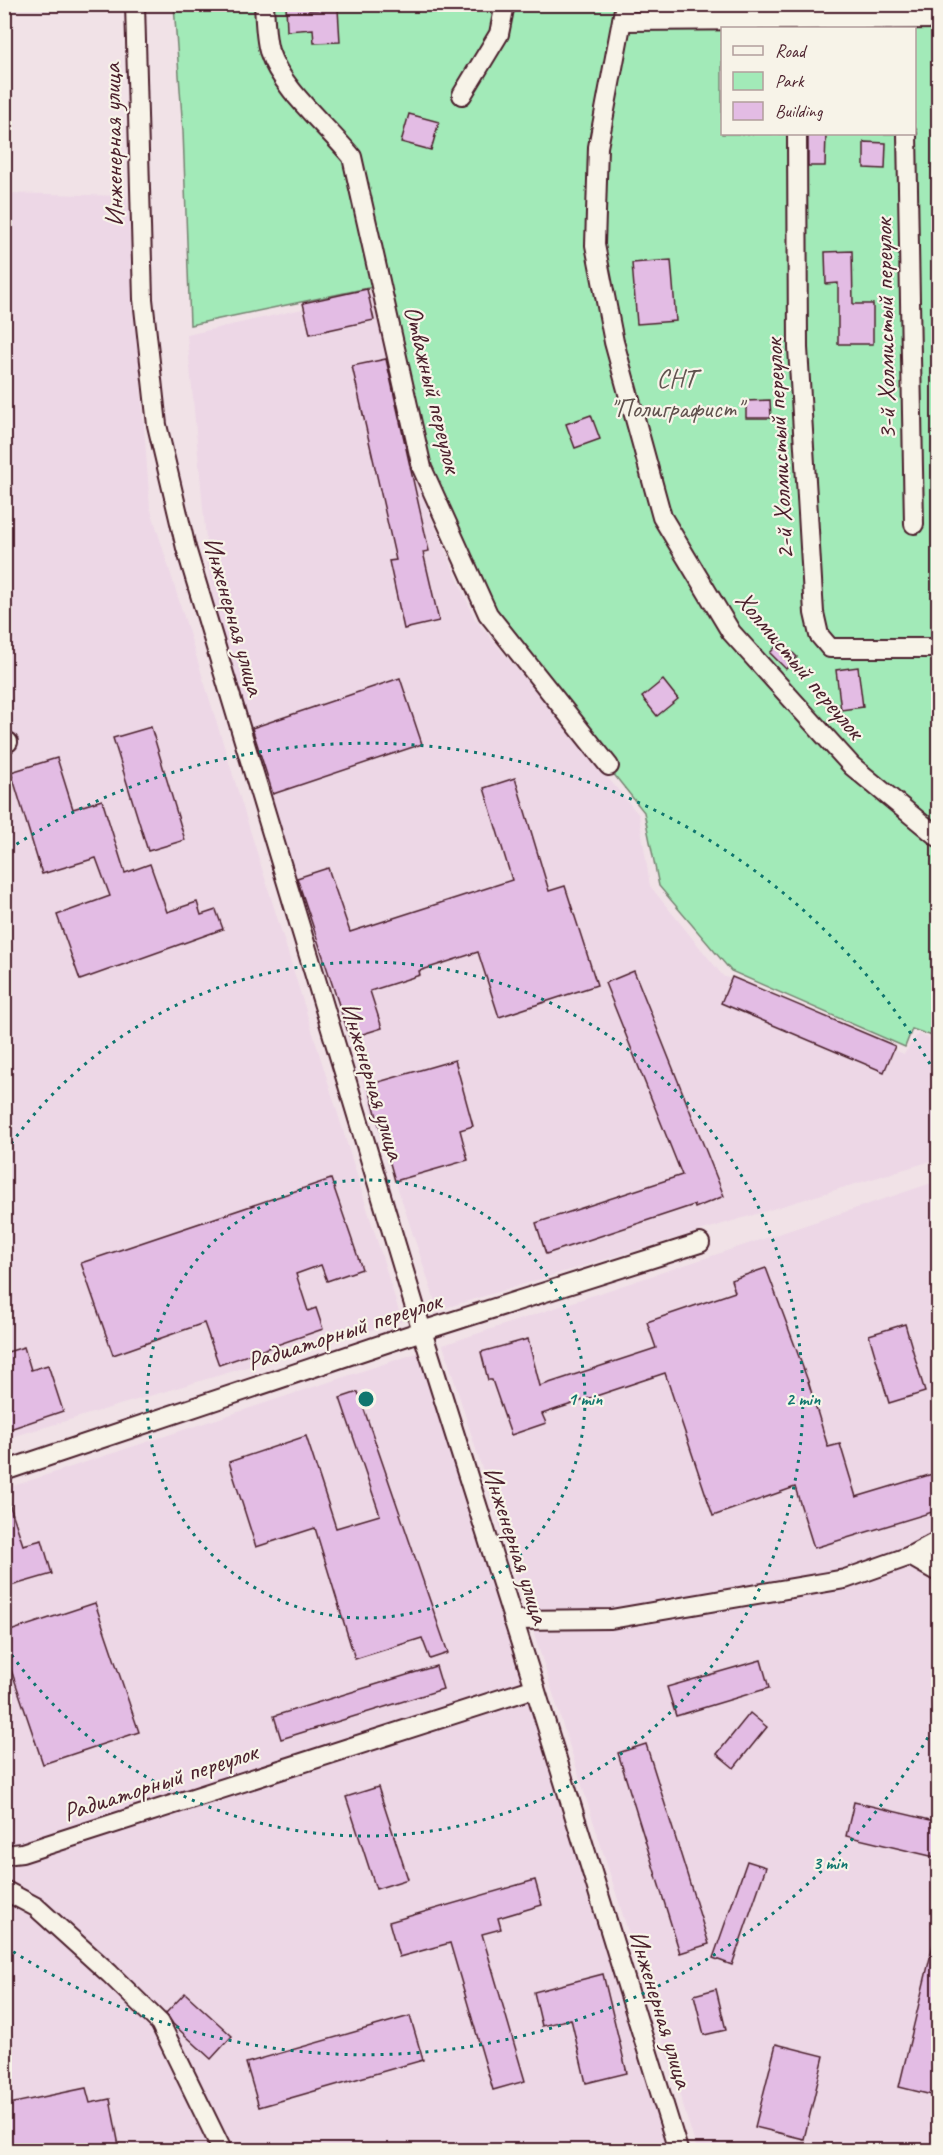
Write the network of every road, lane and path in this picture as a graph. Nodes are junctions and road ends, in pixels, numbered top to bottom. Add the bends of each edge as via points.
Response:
1 (135, 4) edge
2 (264, 4) edge
3 (505, 4) edge
4 (624, 13) edge
5 (794, 18) edge
6 (939, 19) edge
7 (905, 24) edge
8 (462, 95) dead end
9 (796, 135) edge
10 (907, 135) edge
11 (914, 524) dead end
12 (939, 648) edge
13 (609, 766) dead end
14 (939, 837) edge
15 (700, 1243) dead end
16 (422, 1331) junction
17 (4, 1471) edge
18 (939, 1541) edge
19 (910, 1556) junction
20 (939, 1572) edge
21 (513, 1620) junction
22 (535, 1688) junction
23 (4, 1855) edge
24 (4, 1890) edge
25 (222, 2151) edge
26 (678, 2151) edge

1 - 16 street, Инженерная улица via 143,299 156,425 186,548
2 - 13 street, Отважный переулок via 269,50 284,82 352,157 422,468 488,614
3 - 8 street via 499,34
4 - 5 street
4 - 14 street, Холмистый переулок via 598,147 595,245 614,342 662,517 731,632 852,766
5 - 7 street
6 - 7 street
9 - 12 street, 2-й Холмистый переулок via 798,348 814,613 819,635 830,648
10 - 11 street, 3-й Холмистый переулок
15 - 16 street, Радиаторный переулок
16 - 17 street, Радиаторный переулок
16 - 21 street, Инженерная улица
18 - 19 street
19 - 20 street
19 - 21 street via 845,1579 611,1619
21 - 22 street, Инженерная улица
22 - 23 street, Радиаторный переулок
22 - 26 street, Инженерная улица
24 - 25 street via 36,1907 160,2023

